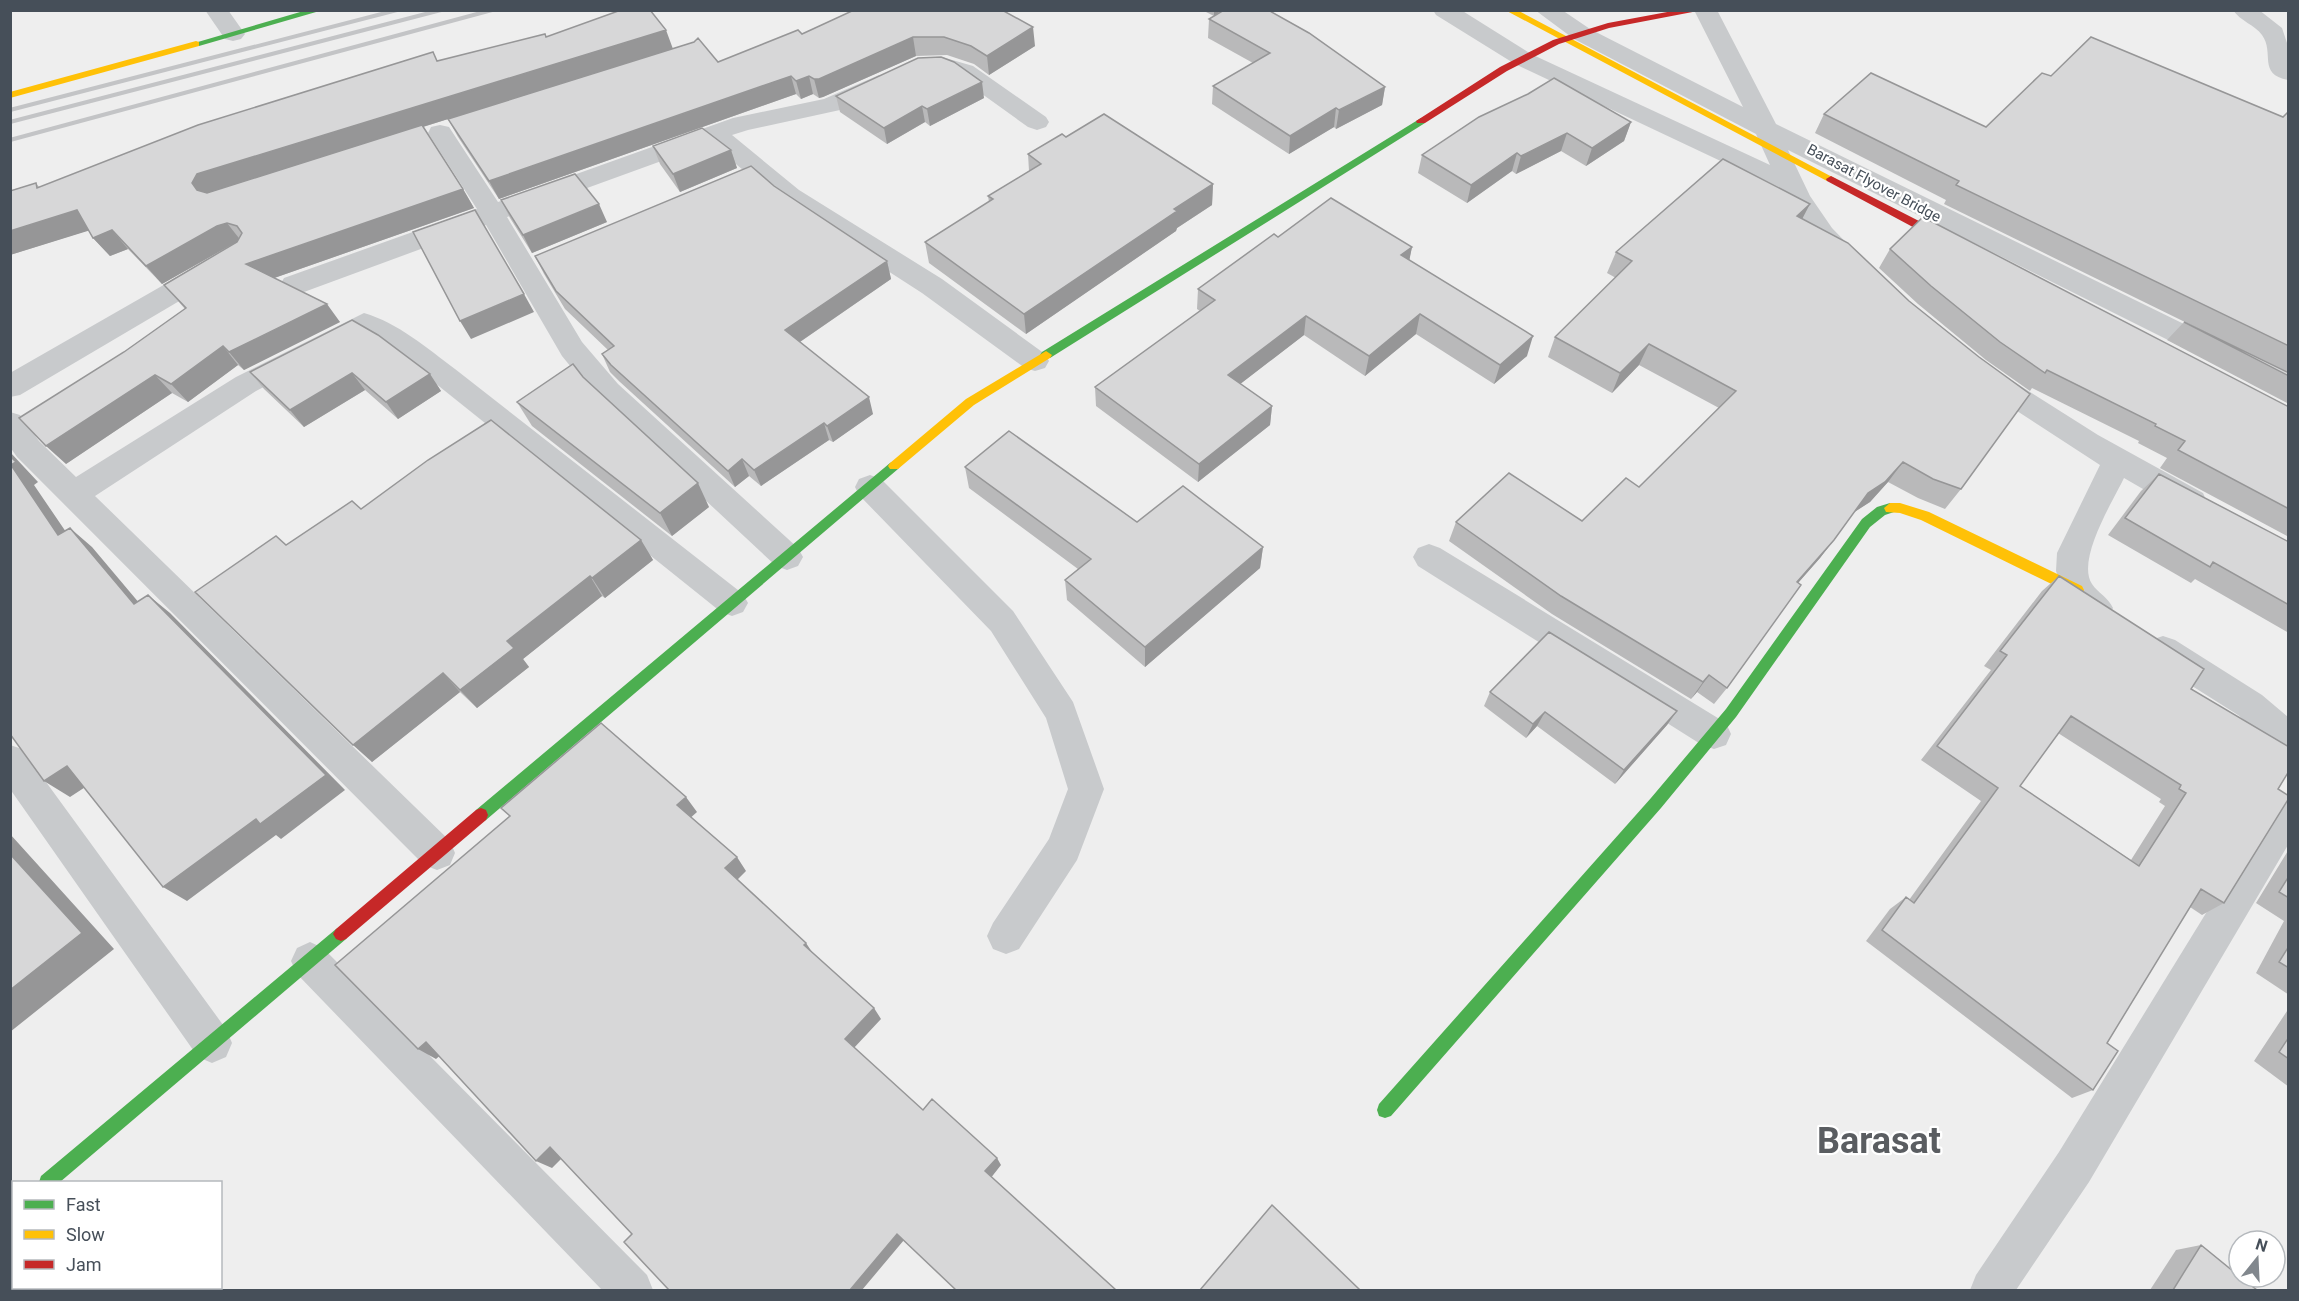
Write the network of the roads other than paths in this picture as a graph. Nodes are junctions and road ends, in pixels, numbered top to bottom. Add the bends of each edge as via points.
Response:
1 (216, 10) edge
2 (319, 10) edge
3 (1444, 10) edge
4 (1509, 10) edge
5 (1546, 10) edge
6 (1699, 10) edge
7 (1705, 10) edge
8 (2244, 10) edge
9 (233, 34) junction
10 (1582, 34) junction
11 (1523, 59) junction
12 (2289, 73) edge
13 (10, 95) edge
14 (1037, 122) dead end
15 (1766, 129) junction
16 (441, 133) dead end
17 (714, 133) junction
18 (1792, 185) junction
19 (492, 213) junction
20 (1972, 253) edge
21 (231, 258) edge
22 (1865, 273) edge
23 (294, 285) edge
24 (1035, 361) junction
25 (1966, 362) edge
26 (10, 387) edge
27 (2289, 387) edge
28 (10, 423) edge
29 (2117, 461) junction
30 (870, 487) junction
31 (74, 494) junction
32 (2218, 516) edge
33 (787, 556) junction
34 (1429, 557) dead end
35 (2077, 590) junction
36 (732, 603) junction
37 (1714, 734) junction
38 (2289, 737) edge
39 (10, 760) edge
40 (2289, 813) edge
41 (436, 853) junction
42 (1006, 936) dead end
43 (310, 961) junction
44 (212, 1043) junction
45 (1385, 1110) dead end
46 (48, 1181) edge
47 (632, 1290) edge
48 (1991, 1290) edge

1 - 9 street
2 - 9 street
3 - 11 street
4 - 20 street, Barasat Flyover Bridge
5 - 10 street
6 - 10 street via 1610,25
7 - 15 street
8 - 12 street via 2274,33 2282,70
9 - 13 street
10 - 11 street
10 - 15 street
11 - 18 street
11 - 24 street
14 - 17 street via 965,71 946,64 907,69 831,105 761,117
15 - 18 street
15 - 27 street
16 - 19 street
17 - 19 street
17 - 24 street via 748,176 790,196 932,286
18 - 22 street via 1823,234
19 - 23 street
19 - 33 street via 534,265 572,349 608,392
21 - 26 street
24 - 30 street via 970,402
25 - 29 street via 2025,405
28 - 31 street via 28,449
29 - 32 street
29 - 35 street via 2073,553 2072,572
30 - 33 street
30 - 42 street via 1002,621 1061,714 1086,789 1064,848
31 - 36 street via 246,384 364,324 401,344 445,376
31 - 41 street
33 - 36 street
34 - 37 street
35 - 37 street via 1925,516 1900,507 1881,509 1866,523
35 - 38 street via 2100,610 2250,705
36 - 41 street
37 - 45 street
39 - 44 street
40 - 48 street via 2074,1167
41 - 43 street
43 - 44 street
43 - 47 street
44 - 46 street

